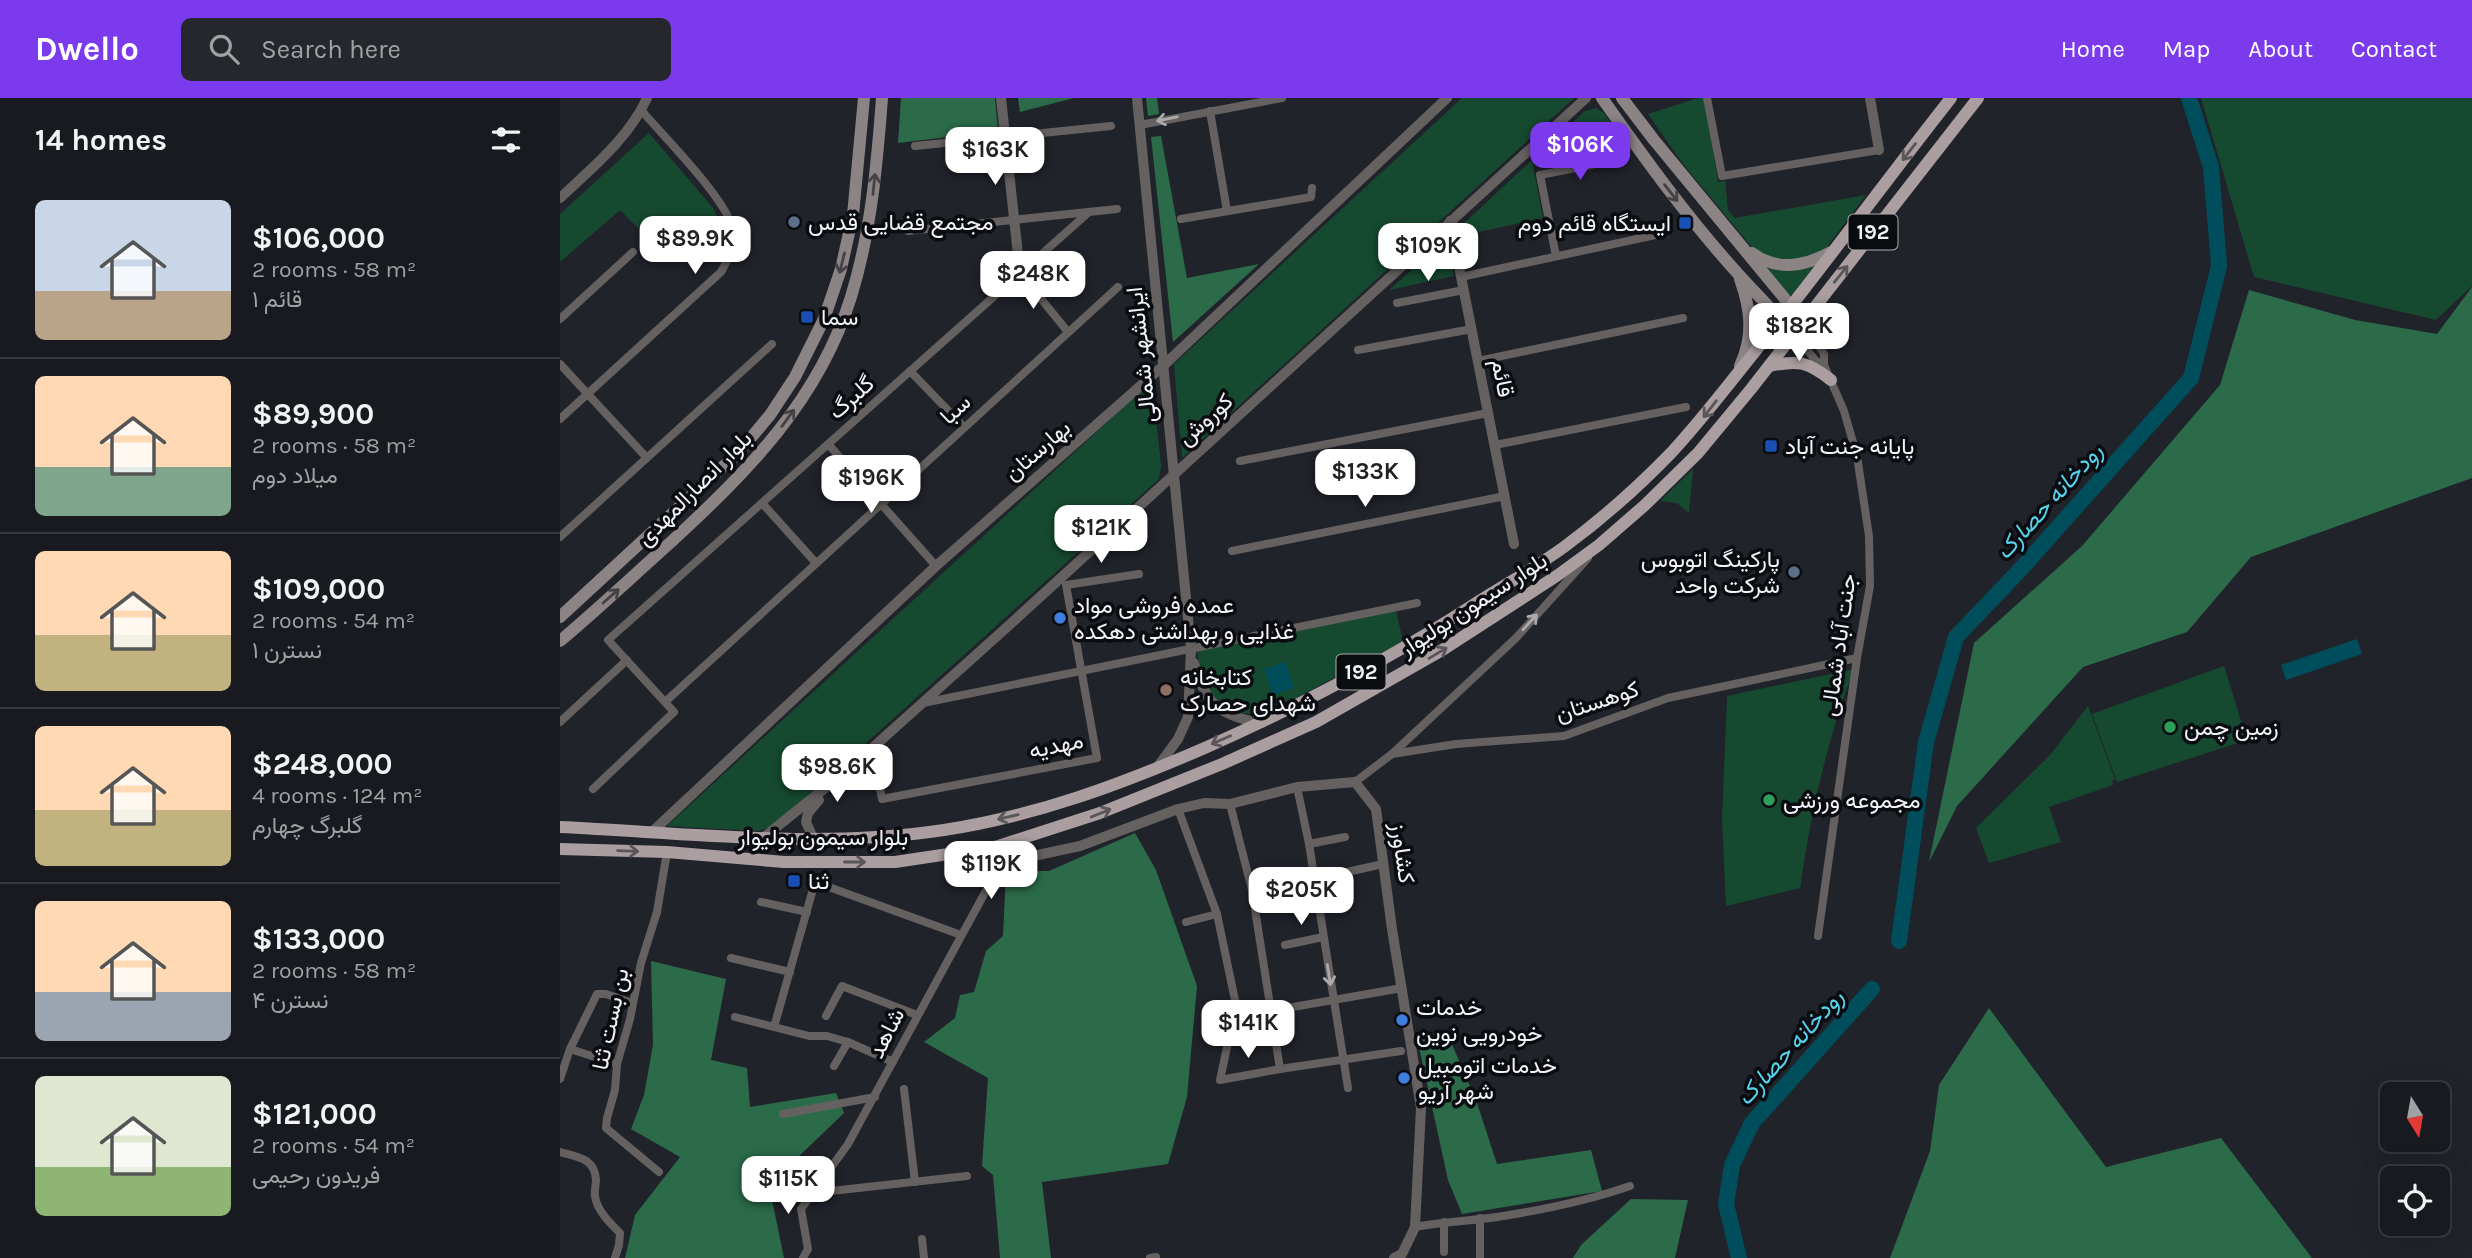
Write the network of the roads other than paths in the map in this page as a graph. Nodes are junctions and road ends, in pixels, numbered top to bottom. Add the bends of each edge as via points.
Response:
1 (647, 98) edge
2 (864, 98) edge
3 (882, 98) edge
4 (1001, 98) edge
5 (1138, 98) edge
6 (1280, 98) edge
7 (1447, 98) edge
8 (1586, 98) edge
9 (1602, 98) edge
10 (1622, 98) edge
11 (1707, 98) edge
12 (1870, 98) edge
13 (1951, 98) edge
14 (1978, 98) edge
15 (642, 111) junction
16 (1210, 111) junction
17 (1140, 125) junction
18 (1111, 126) dead end
19 (1006, 138) junction
20 (915, 146) dead end
21 (1879, 150) joint
22 (1615, 160) dead end
23 (1312, 188) dead end
24 (560, 198) edge
25 (1117, 209) dead end
26 (1227, 211) junction
27 (1089, 212) junction
28 (1181, 219) dead end
29 (1014, 220) junction
30 (1450, 221) junction
31 (908, 231) dead end
32 (1660, 234) dead end
33 (1743, 247) junction
34 (633, 252) dead end
35 (1831, 253) junction
36 (1556, 257) junction
37 (1020, 273) junction
38 (1739, 275) junction
39 (1461, 277) junction
40 (1118, 287) dead end
41 (1464, 290) junction
42 (1397, 303) dead end
43 (1790, 307) junction
44 (1683, 318) dead end
45 (560, 319) edge
46 (1782, 320) junction
47 (1804, 322) junction
48 (1472, 329) junction
49 (1068, 332) junction
50 (1795, 335) junction
51 (772, 344) dead end
52 (1358, 350) dead end
53 (1478, 361) junction
54 (560, 364) edge
55 (1824, 365) junction
56 (1163, 366) junction
57 (1769, 366) junction
58 (910, 371) junction
59 (1737, 374) junction
60 (1831, 380) junction
61 (588, 394) junction
62 (1686, 407) dead end
63 (1488, 413) junction
64 (560, 419) edge
65 (964, 428) junction
66 (828, 444) junction
67 (1494, 445) junction
68 (647, 458) junction
69 (1240, 461) dead end
70 (1174, 475) junction
71 (1505, 496) junction
72 (762, 503) junction
73 (881, 504) junction
74 (560, 537) edge
75 (1514, 544) dead end
76 (1600, 545) junction
77 (1232, 551) dead end
78 (816, 563) junction
79 (936, 566) junction
80 (1139, 574) dead end
81 (1417, 603) dead end
82 (560, 617) edge
83 (560, 641) edge
84 (1191, 649) junction
85 (1857, 658) junction
86 (627, 660) junction
87 (1082, 670) junction
88 (665, 702) junction
89 (920, 703) junction
90 (560, 722) edge
91 (1262, 723) junction
92 (1392, 754) junction
93 (850, 768) junction
94 (876, 769) dead end
95 (1156, 769) junction
96 (1355, 782) junction
97 (1297, 786) junction
98 (593, 789) dead end
99 (1230, 804) junction
100 (1178, 809) junction
101 (560, 827) edge
102 (652, 832) junction
103 (764, 837) junction
104 (1345, 837) dead end
105 (814, 840) junction
106 (1309, 844) junction
107 (995, 847) junction
108 (560, 849) edge
109 (667, 852) junction
110 (950, 854) junction
111 (1383, 864) junction
112 (1314, 879) junction
113 (1272, 886) dead end
114 (1284, 886) dead end
115 (988, 887) junction
116 (1252, 890) junction
117 (761, 901) dead end
118 (807, 912) junction
119 (1217, 914) junction
120 (1186, 922) dead end
121 (961, 935) junction
122 (1818, 936) dead end
123 (1323, 937) junction
124 (1285, 945) dead end
125 (731, 958) dead end
126 (790, 972) junction
127 (1402, 988) junction
128 (1334, 1001) junction
129 (632, 1003) junction
130 (1270, 1011) junction
131 (917, 1015) junction
132 (826, 1016) dead end
133 (734, 1017) dead end
134 (774, 1027) junction
135 (848, 1042) junction
136 (570, 1049) junction
137 (1401, 1051) dead end
138 (1343, 1060) junction
139 (892, 1062) junction
140 (617, 1064) junction
141 (834, 1066) dead end
142 (1280, 1069) junction
143 (560, 1079) edge
144 (1348, 1088) dead end
145 (904, 1089) dead end
146 (875, 1097) junction
147 (783, 1114) dead end
148 (560, 1152) edge
149 (659, 1172) dead end
150 (967, 1176) dead end
151 (915, 1182) junction
152 (1630, 1186) dead end
153 (813, 1193) junction
154 (1479, 1218) junction
155 (1444, 1222) junction
156 (1415, 1227) junction
157 (922, 1239) dead end
158 (1444, 1252) dead end
159 (1156, 1257) edge
160 (1400, 1257) edge
161 (1480, 1257) edge
162 (615, 1258) edge
163 (803, 1258) edge
164 (924, 1258) edge
165 (1150, 1258) edge

1 - 15 street
2 -> 82 main road, بلوار انصارالمهدی via 853,215 841,269 824,319 795,377 740,451
83 -> 3 main road, بلوار انصارالمهدی via 739,478 816,377 862,259
4 - 19 street
5 - 17 street, ایرانشهر شمالی
6 - 16 street
7 - 56 street, بهارستان
8 - 30 street, کوروش
9 -> 38 main road, جنت آباد شمالی via 1643,158
10 - 33 main road, جنت آباد شمالی
11 - 21 street via 1722,176
12 - 21 street
13 -> 35 main road, بلوار سیمون بولیوار / 192
47 -> 14 main road, بلوار سیمون بولیوار / 192
15 - 24 street via 600,161
15 - 61 street via 724,206 734,229 733,251 720,272
16 -> 17 street
16 - 26 street
17 - 56 street, ایرانشهر شمالی
18 - 19 street
19 - 20 street
19 - 29 street
22 - 36 street via 1540,175
23 - 26 street via 1311,197
25 - 27 street
26 - 28 street
27 - 29 street
27 - 37 street, گلبرگ
29 - 31 street
29 - 37 street
30 - 39 street, قائم
30 - 70 street, کوروش
32 - 36 street
33 - 35 main road via 1768,262 1793,266
33 - 43 main road, جنت آباد شمالی
34 - 45 street
35 - 43 main road, بلوار سیمون بولیوار / 192
36 - 39 street
37 - 49 street
37 - 58 street, گلبرگ
38 - 46 main road, جنت آباد شمالی
38 - 59 main road via 1752,326
39 - 41 street, قائم
40 - 49 street, سبا
41 - 42 street
41 - 48 street, قائم
43 - 46 main road, بلوار سیمون بولیوار / 192
43 - 47 main road, جنت آباد شمالی
44 - 53 street
46 - 50 main road, جنت آباد شمالی
46 - 59 main road, بلوار سیمون بولیوار / 192
47 - 50 main road, بلوار سیمون بولیوار / 192
47 - 55 street, جنت آباد شمالی via 1824,354
48 - 52 street
48 - 53 street, قائم
49 - 65 street, سبا
50 - 55 street, جنت آباد شمالی via 1815,361
50 - 57 main road, بلوار سیمون بولیوار / 192
51 - 68 street
53 - 63 street, قائم
54 - 61 street
55 - 60 street, جنت آباد شمالی
56 - 70 street, ایرانشهر شمالی
56 - 79 street, بهارستان
57 - 60 main road via 1797,361
57 - 76 main road, بلوار سیمون بولیوار / 192 via 1698,453
58 - 65 street
58 - 66 street, گلبرگ
59 -> 91 main road, بلوار سیمون بولیوار / 192 via 1669,455 1564,547 1387,658
60 - 85 street, جنت آباد شمالی via 1857,456 1868,536 1870,586
61 - 64 street
61 - 68 street
62 - 67 street
63 - 67 street, قائم
63 - 69 street
65 - 73 street, سبا
66 - 72 street, گلبرگ
66 - 73 street
67 - 71 street, قائم
68 - 74 street
70 - 84 street, ایرانشهر شمالی
70 - 89 street, کوروش
71 - 75 street, قائم
71 - 77 street
72 - 78 street
72 - 86 street, گلبرگ via 608,640
73 - 78 street, سبا
73 - 79 street
92 -> 76 street via 1516,639
107 -> 76 main road, بلوار سیمون بولیوار / 192 via 1100,813 1316,722 1444,649
78 - 88 street, سبا
79 - 102 street, بهارستان
80 - 87 street, مهدیه via 1066,584
81 - 84 street
84 - 87 street
84 - 91 street via 1201,688 1213,704
84 - 95 street via 1188,716
85 - 92 street, کوهستان via 1668,698 1564,736
85 - 122 street, جنت آباد شمالی
86 - 88 street
86 - 90 street
87 - 89 street
87 - 94 street, مهدیه via 1097,758 881,800
88 - 98 street via 674,712
89 - 93 street, کوروش
91 -> 95 main road, بلوار سیمون بولیوار / 192
92 - 96 street, کوهستان
93 - 103 street
93 - 105 street via 808,813 806,822
95 -> 105 main road, بلوار سیمون بولیوار / 192 via 1086,796 998,820 910,834
96 - 97 street
96 - 111 street, کشاورز via 1376,809
97 - 99 street
97 - 106 street
99 - 100 street
99 - 116 street
100 - 107 street via 1080,846 1024,859
100 - 119 street
101 - 102 main road, بلوار سیمون بولیوار / 192
102 - 103 main road, بلوار سیمون بولیوار / 192
103 - 105 main road, بلوار سیمون بولیوار / 192
104 - 106 street
106 - 112 street
107 - 110 main road, بلوار سیمون بولیوار / 192
107 - 115 street, شاهد via 996,871
108 -> 109 main road, بلوار سیمون بولیوار / 192
109 -> 110 main road, بلوار سیمون بولیوار / 192 via 784,862 895,862
109 - 129 street, بن بست ثنا via 657,912
110 - 115 street via 979,874
111 - 112 street
111 - 127 street, کشاورز
112 - 114 street
112 - 123 street
113 - 116 street
115 - 121 street, شاهد
116 - 130 street
117 - 118 street
118 - 121 street via 815,882
118 - 126 street
119 - 120 street
119 - 142 street via 1236,1005 1220,1080
121 - 131 street, شاهد
123 - 124 street
123 -> 128 street
125 - 126 street
126 - 134 street
127 - 128 street
127 - 156 street, کشاورز via 1421,1108
128 - 130 street
128 - 138 street
129 - 136 street via 597,994
129 - 140 street, بن بست ثنا
130 - 142 street
131 - 132 street via 842,986
131 - 139 street, شاهد
133 - 134 street
134 - 135 street
135 - 139 street
135 - 141 street
136 - 140 street
136 - 143 street
137 - 138 street
138 - 142 street
138 - 144 street
139 - 146 street, شاهد
140 - 149 street, بن بست ثنا via 606,1128
145 - 151 street
146 - 147 street
146 - 153 street, شاهد
148 - 162 street via 585,1159 594,1167 595,1198 602,1215 620,1233
150 - 151 street
151 - 153 street
152 - 154 street via 1568,1204
153 - 163 street via 802,1209 808,1249
154 - 155 street
154 - 161 street
155 - 156 street
155 - 158 street
156 - 160 street, کشاورز
157 - 164 street
159 - 165 street

